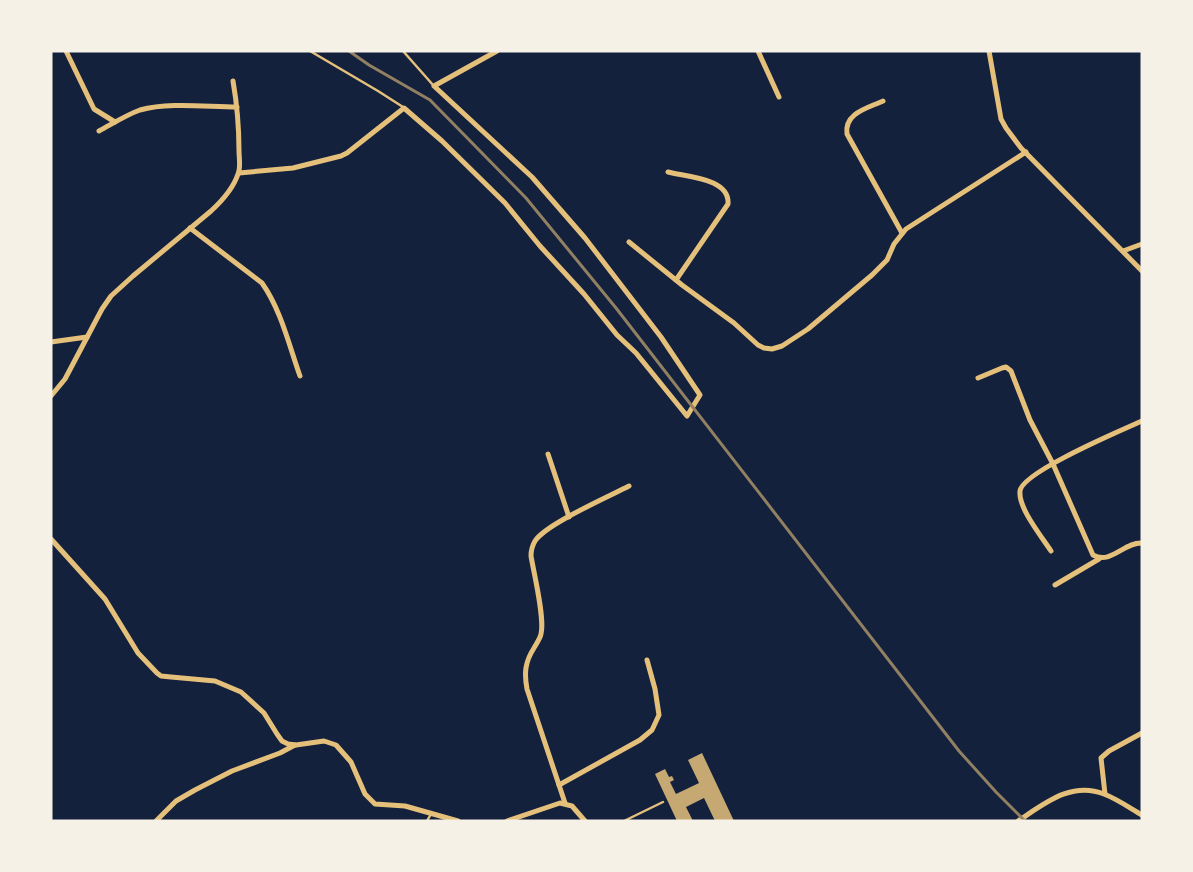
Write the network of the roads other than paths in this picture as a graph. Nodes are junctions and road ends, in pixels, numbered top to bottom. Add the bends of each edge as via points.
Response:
1 (66, 51) edge
2 (310, 51) edge
3 (403, 51) edge
4 (498, 51) edge
5 (758, 51) edge
6 (989, 51) edge
7 (491, 53) edge
8 (233, 81) dead end
9 (434, 86) junction
10 (779, 97) dead end
11 (883, 101) dead end
12 (237, 107) junction
13 (404, 108) junction
14 (115, 122) junction
15 (98, 131) dead end
16 (1026, 152) junction
17 (668, 172) dead end
18 (239, 173) junction
19 (190, 228) junction
20 (902, 233) junction
21 (628, 242) dead end
22 (1142, 244) edge
23 (1123, 251) junction
24 (1142, 271) edge
25 (676, 280) junction
26 (87, 337) junction
27 (51, 342) edge
28 (300, 376) dead end
29 (978, 378) dead end
30 (51, 396) edge
31 (1142, 421) edge
32 (548, 454) dead end
33 (1053, 464) junction
34 (629, 486) dead end
35 (569, 517) junction
36 (52, 540) edge
37 (1142, 542) edge
38 (1051, 552) dead end
39 (1099, 558) junction
40 (1055, 585) dead end
41 (647, 660) dead end
42 (1142, 733) edge
43 (296, 745) junction
44 (559, 785) junction
45 (1104, 794) junction
46 (663, 802) dead end
47 (566, 803) junction
48 (432, 812) junction
49 (1142, 815) edge
50 (156, 821) edge
51 (427, 821) edge
52 (458, 821) edge
53 (507, 821) edge
54 (585, 821) edge
55 (624, 821) edge
56 (1018, 821) edge

1 - 14 street via 94,109
2 - 13 lane
3 - 9 lane
4 - 7 street
5 - 10 street
6 - 16 street via 1001,118
7 - 9 street
8 - 12 street
9 - 13 street via 532,177 586,238 650,321 700,395 686,416 636,353 505,203
11 - 20 street via 852,116 846,126 847,134
12 - 14 street via 152,108
12 - 18 street
13 - 18 street via 341,156 293,168
14 - 15 street
16 - 20 street
16 - 23 street
17 - 25 street via 719,185 729,198
18 - 19 street via 224,200
19 - 26 street via 111,296
19 - 28 street via 262,283 271,295
20 - 25 street via 887,260 872,275 808,330 772,349 758,345
21 - 25 street
22 - 23 street
23 - 24 street
26 - 27 street
26 - 30 street via 65,379
29 - 33 street via 1006,367 1011,371 1030,420
31 - 33 street
32 - 35 street
33 - 38 street via 1030,478 1020,489 1020,500
33 - 39 street via 1089,550
34 - 35 street
35 - 44 street via 554,524 535,540 532,548 542,621 541,635 525,668 527,689
36 - 43 street via 105,599 138,653 157,673 161,676 216,680 241,692 264,713 282,741
37 - 39 street
39 - 40 street
41 - 44 street via 658,715 652,730
42 - 45 street via 1103,754
43 - 48 street via 336,744 351,762 365,794 375,804
43 - 50 street via 195,790 176,801
44 - 47 street
45 - 49 street
45 - 56 street via 1092,790 1071,791 1057,796
46 - 55 lane
47 - 53 street
47 - 54 street
48 - 51 lane
48 - 52 street

